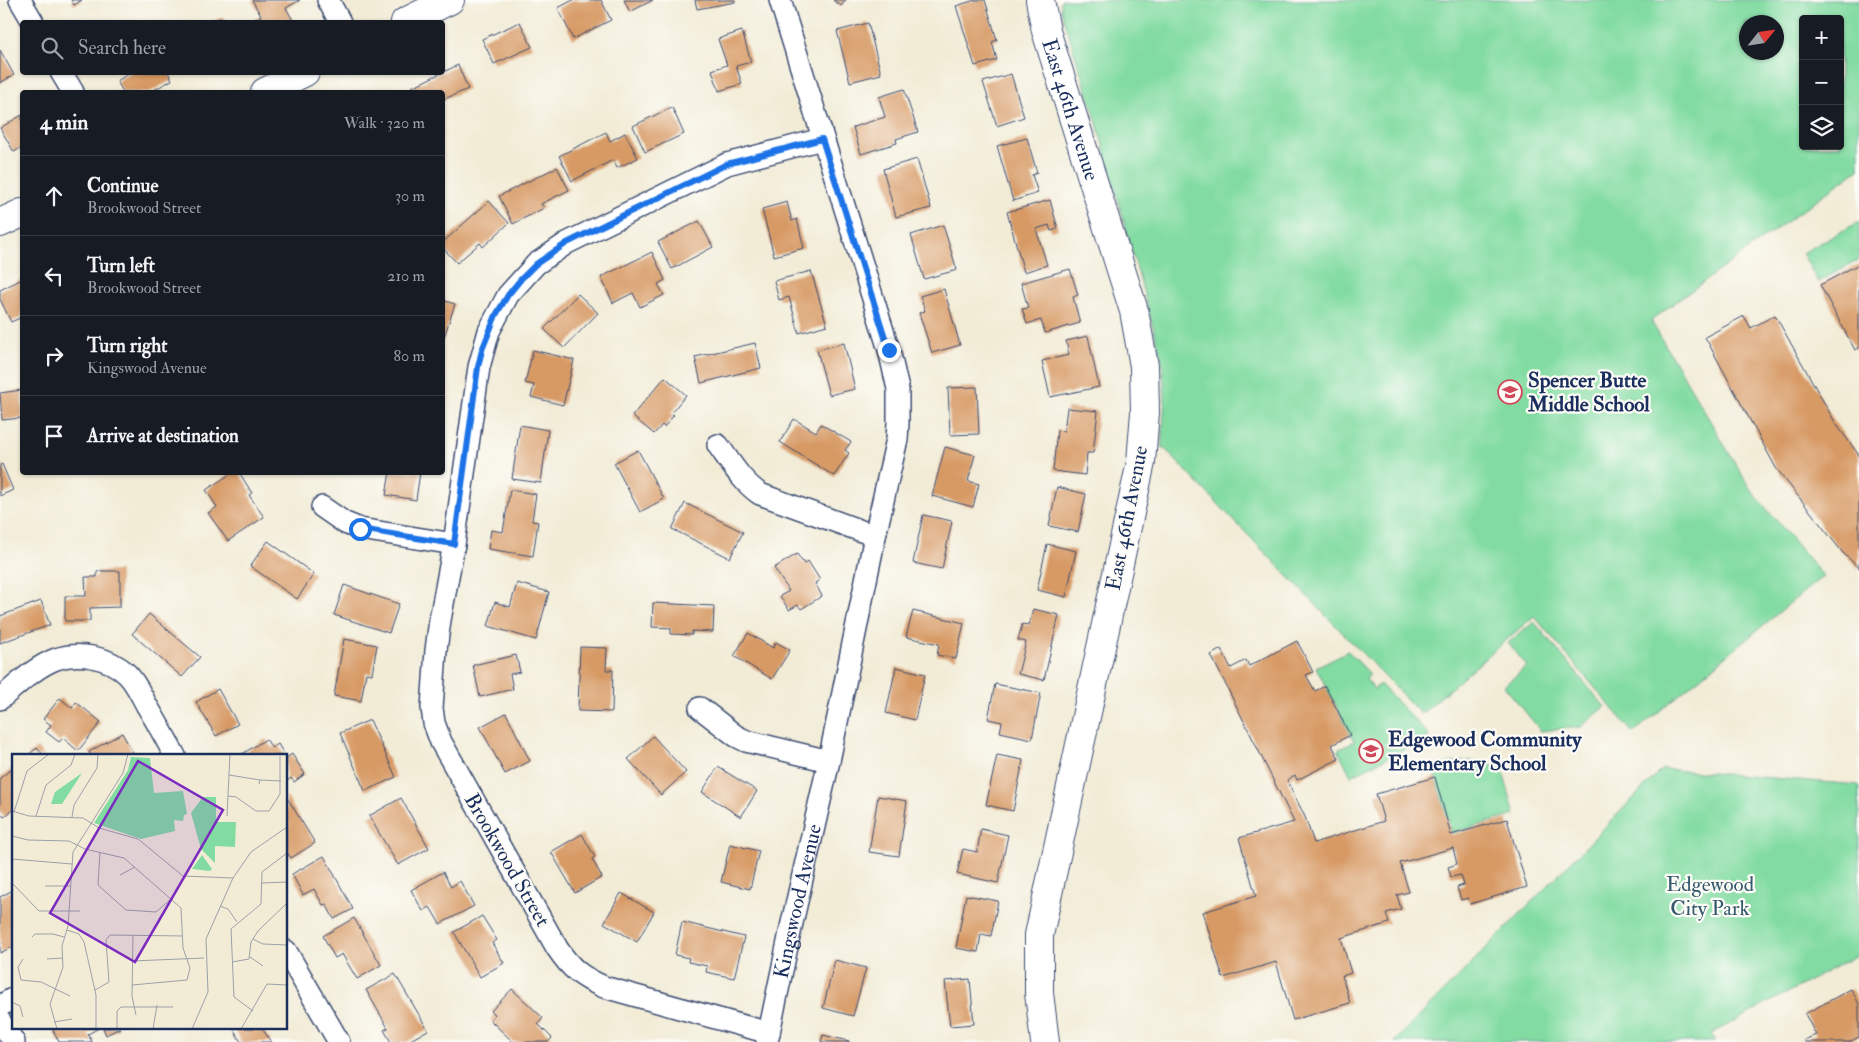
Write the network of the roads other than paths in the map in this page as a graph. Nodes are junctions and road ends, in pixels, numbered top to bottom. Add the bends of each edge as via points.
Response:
1 (20, 0) edge
2 (328, 0) edge
3 (450, 0) edge
4 (780, 0) edge
5 (1040, 0) edge
6 (32, 20) edge
7 (339, 20) edge
8 (409, 20) edge
9 (63, 75) edge
10 (299, 75) edge
11 (72, 90) edge
12 (270, 90) edge
13 (822, 139) junction
14 (20, 214) edge
15 (0, 223) edge
16 (718, 445) dead end
17 (322, 507) dead end
18 (875, 536) junction
19 (454, 544) junction
20 (0, 699) edge
21 (700, 708) dead end
22 (174, 754) edge
23 (829, 761) junction
24 (288, 954) edge
25 (12, 999) edge
26 (0, 1006) edge
27 (0, 1021) edge
28 (768, 1037) edge
29 (14, 1042) edge
30 (339, 1042) edge
31 (1045, 1042) edge

1 - 6 street
2 - 7 street
3 - 8 street
4 - 13 street, Kingswood Avenue
5 - 31 street, East 46th Avenue via 1052,49 1134,311 1144,366 1145,412 1141,462 1039,935 1038,994
9 - 11 street
10 - 12 street
13 - 18 street, Kingswood Avenue via 889,350 898,389 896,439
13 - 19 street, Brookwood Street via 727,164 567,243 536,264 521,279 496,315 482,350
14 - 15 street
16 - 18 street via 750,488 760,494
17 - 19 street via 360,529
18 - 23 street, Kingswood Avenue
19 - 28 street, Brookwood Street via 436,650 434,723 453,767 556,948 579,975 604,987
20 - 22 street via 55,659 71,655 102,659 128,675
21 - 23 street via 746,741
23 - 28 street, Kingswood Avenue
24 - 30 street
25 - 26 street
27 - 29 street

